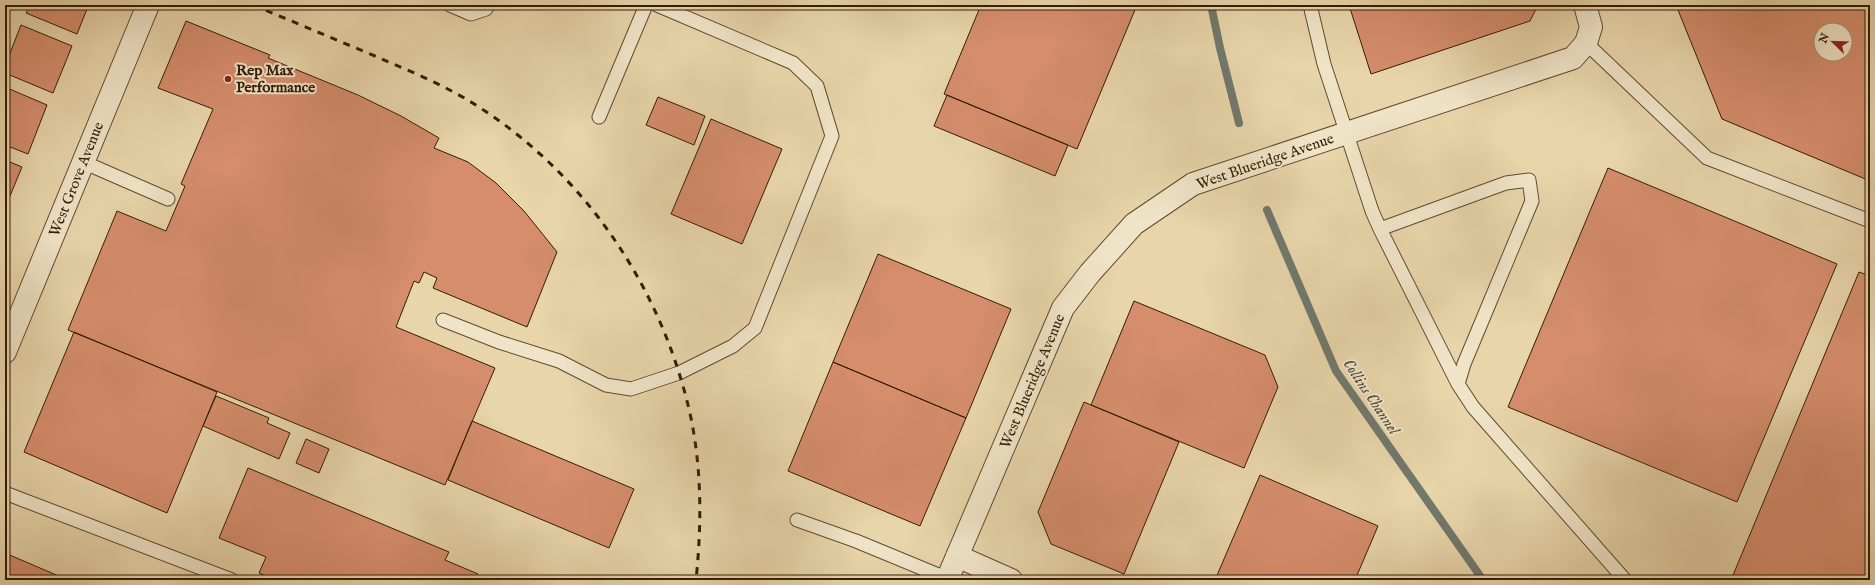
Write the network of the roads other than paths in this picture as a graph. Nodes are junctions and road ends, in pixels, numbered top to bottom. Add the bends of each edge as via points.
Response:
1 (148, 5) edge
2 (450, 5) edge
3 (488, 5) edge
4 (646, 5) edge
5 (657, 5) edge
6 (1310, 5) edge
7 (1585, 5) edge
8 (1586, 43) junction
9 (599, 117) dead end
10 (1345, 134) junction
11 (83, 162) junction
12 (168, 199) dead end
13 (1870, 221) edge
14 (1380, 229) junction
15 (443, 320) dead end
16 (5, 352) edge
17 (1458, 384) junction
18 (5, 493) edge
19 (797, 520) dead end
20 (957, 556) junction
21 (947, 579) edge
22 (232, 580) edge
23 (1012, 580) edge
24 (1625, 580) edge

1 - 11 street, West Grove Avenue
2 - 3 lane via 471,14 486,9
4 - 9 lane
5 - 15 lane via 793,63 817,86 829,121 832,136 754,328 733,346 679,373 631,389 606,385 559,361 499,342
6 - 10 lane
7 - 8 street, West Blueridge Avenue via 1591,27
8 - 10 street, West Blueridge Avenue via 1573,58
8 - 13 lane via 1707,158
10 - 14 lane
10 - 20 street, West Blueridge Avenue via 1193,184 1134,224 1063,308
11 - 12 lane
11 - 16 street, West Grove Avenue
14 - 17 lane
14 - 17 lane via 1506,183 1529,180 1532,201
17 - 24 lane via 1473,407
18 - 22 lane
19 - 21 lane via 856,541
20 - 21 street, West Blueridge Avenue
20 - 23 street

